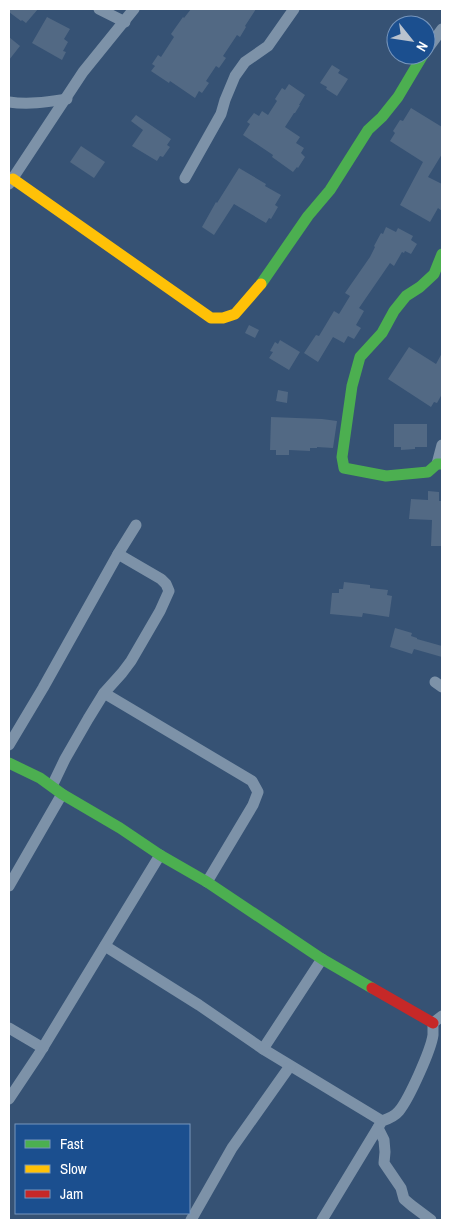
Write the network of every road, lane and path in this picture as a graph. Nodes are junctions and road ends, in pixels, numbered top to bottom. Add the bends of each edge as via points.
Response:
1 (99, 9) edge
2 (134, 9) edge
3 (294, 9) edge
4 (125, 22) junction
5 (417, 65) edge
6 (67, 98) junction
7 (9, 102) edge
8 (184, 178) dead end
9 (11, 182) edge
10 (442, 254) edge
11 (438, 277) edge
12 (442, 445) edge
13 (440, 464) edge
14 (136, 525) dead end
15 (118, 554) junction
16 (104, 693) junction
17 (9, 745) edge
18 (9, 763) edge
19 (52, 786) junction
20 (62, 794) junction
21 (160, 855) junction
22 (208, 882) junction
23 (9, 886) edge
24 (105, 946) junction
25 (322, 959) junction
26 (438, 1020) edge
27 (9, 1028) edge
28 (43, 1048) junction
29 (263, 1049) junction
30 (290, 1066) junction
31 (9, 1099) edge
32 (380, 1125) junction
33 (191, 1220) edge
34 (322, 1220) edge
35 (431, 1220) edge

1 - 4 street
2 - 4 street
3 - 8 street via 268,46 245,62 235,76 221,114
4 - 6 street via 83,72
5 - 9 street via 398,97 368,130 330,190 257,290 235,314 223,318 212,318
6 - 7 street via 39,103
6 - 9 street
10 - 11 street
11 - 13 street via 406,296 382,333 360,357 352,386 342,457 344,468 386,476 428,472
12 - 13 street
14 - 15 street
15 - 16 street via 161,579 168,591 131,661
15 - 17 street
16 - 19 street
16 - 22 street via 252,781 258,792 253,805
18 - 19 street
19 - 20 street
20 - 21 street
20 - 23 street
21 - 22 street
21 - 24 street
22 - 25 street
24 - 28 street
24 - 29 street
25 - 26 street
25 - 29 street
26 - 32 street via 412,1089 399,1112
27 - 28 street
28 - 31 street
29 - 30 street
30 - 32 street
30 - 33 street via 232,1148
32 - 34 street
32 - 35 street via 384,1163 404,1199

